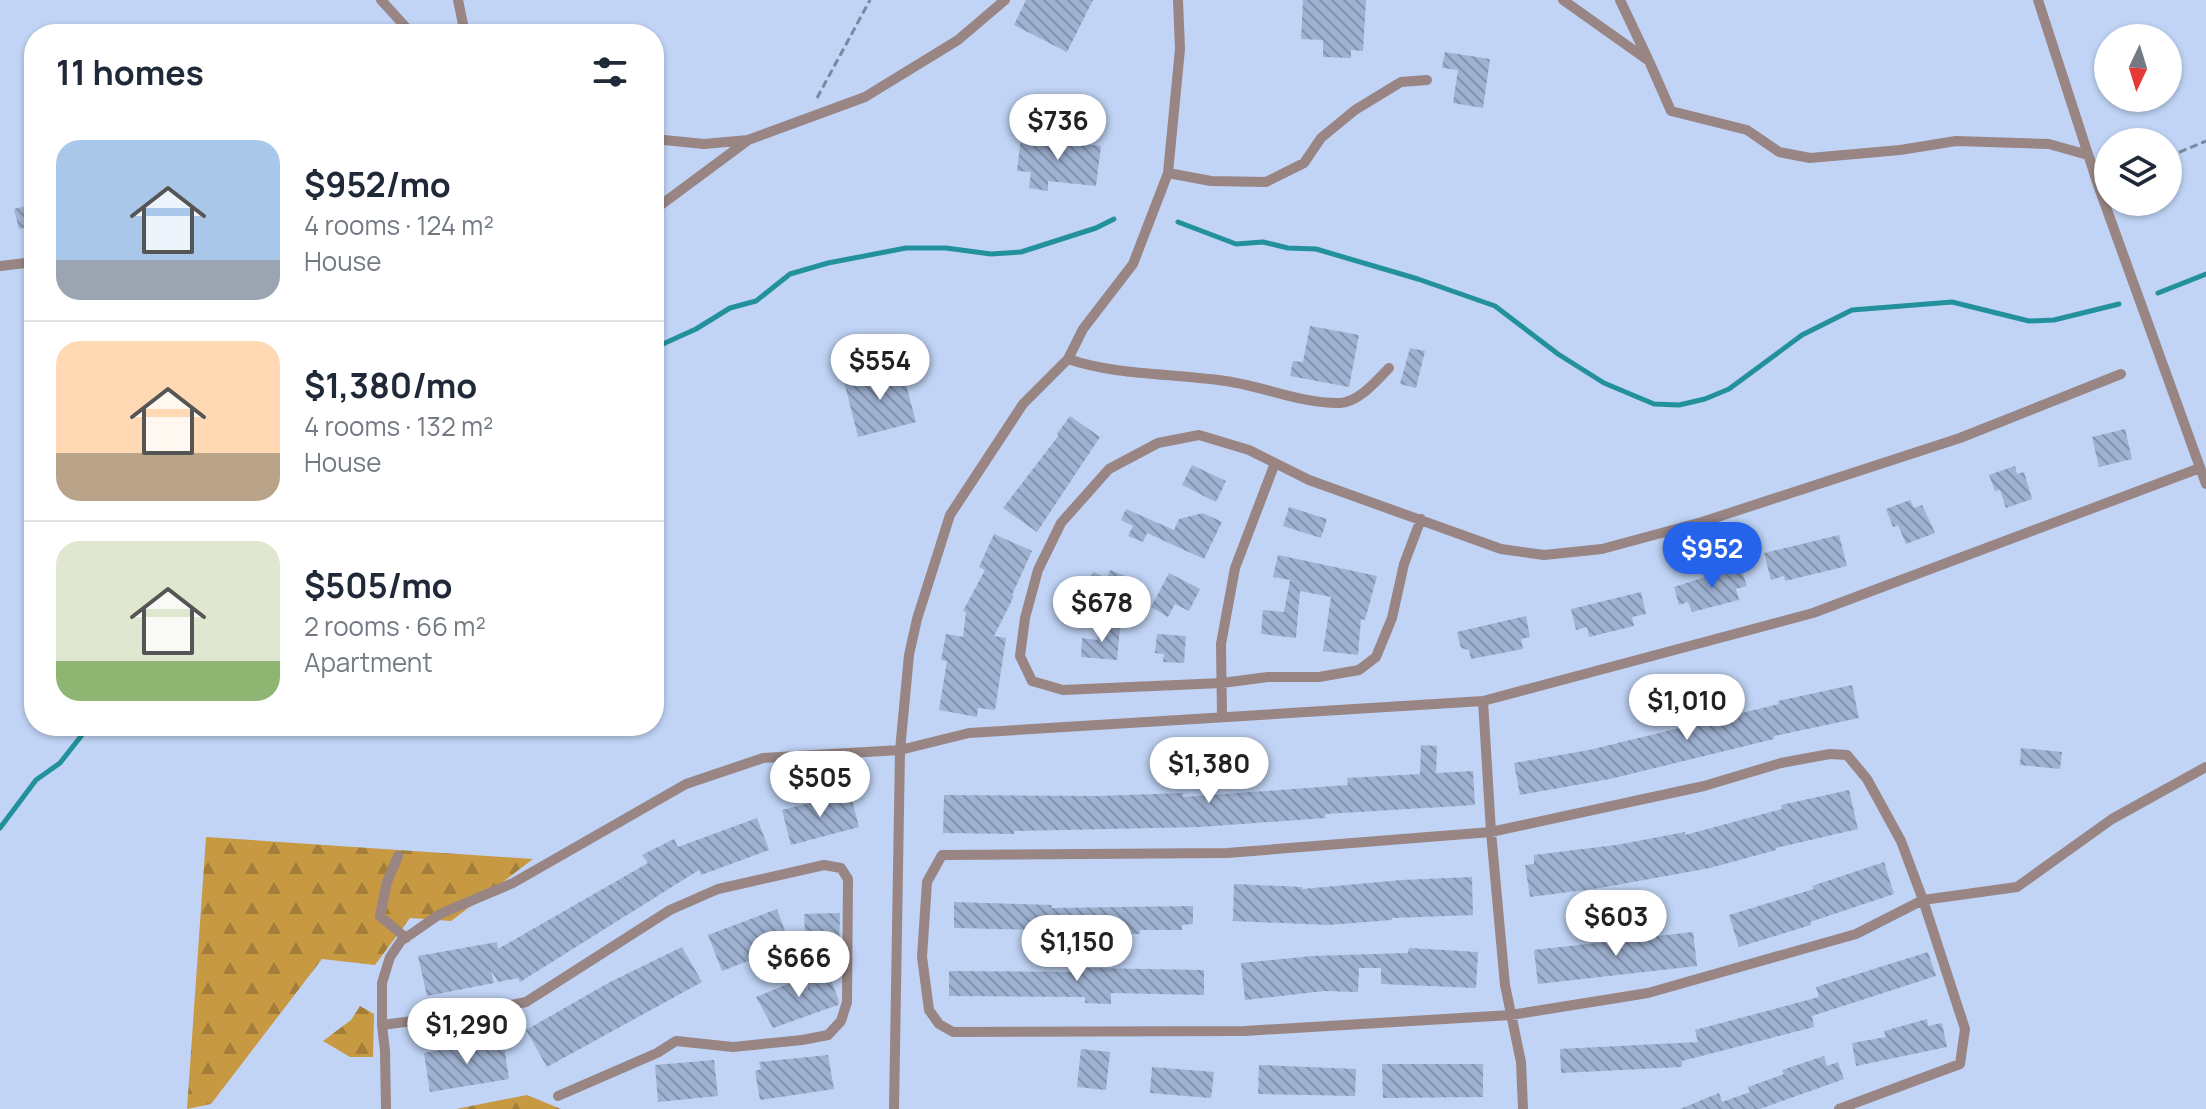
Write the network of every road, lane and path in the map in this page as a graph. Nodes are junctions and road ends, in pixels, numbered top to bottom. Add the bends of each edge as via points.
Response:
1 (381, 0) edge
2 (458, 0) edge
3 (870, 0) edge
4 (1005, 0) edge
5 (1178, 0) edge
6 (1563, 0) edge
7 (1620, 0) edge
8 (2038, 0) edge
9 (403, 24) edge
10 (463, 24) edge
11 (1649, 61) junction
12 (1427, 80) dead end
13 (806, 119) junction
14 (664, 140) edge
15 (748, 140) junction
16 (2206, 141) edge
17 (2182, 151) edge
18 (2088, 155) junction
19 (1168, 173) junction
20 (664, 203) edge
21 (24, 263) edge
22 (0, 266) edge
23 (1068, 359) junction
24 (1389, 368) dead end
25 (2121, 374) dead end
26 (1275, 463) junction
27 (2200, 468) junction
28 (2206, 484) edge
29 (1421, 519) junction
30 (1222, 683) junction
31 (1483, 701) junction
32 (1222, 716) junction
33 (900, 750) junction
34 (2206, 767) edge
35 (1491, 832) junction
36 (398, 856) dead end
37 (1923, 900) junction
38 (406, 938) junction
39 (1511, 1015) junction
40 (382, 1025) junction
41 (558, 1096) dead end
42 (386, 1109) edge
43 (894, 1109) edge
44 (1523, 1109) edge
45 (1839, 1109) edge

1 - 9 lane
2 - 10 lane
3 - 13 path
4 - 13 lane via 958,40 865,97
5 - 19 lane via 1180,49
6 - 11 lane
7 - 11 lane
8 - 18 lane
11 - 18 lane via 1671,111 1747,130 1779,152 1810,158 1956,141 2049,144
12 - 19 lane via 1401,82 1355,110 1321,138 1304,163 1266,182 1211,181
13 - 15 lane
14 - 15 lane
15 - 20 lane
16 - 17 path
18 - 27 lane
19 - 23 lane via 1133,264 1083,329
21 - 22 lane
23 - 24 lane via 1109,370 1229,381 1342,403
23 - 33 lane via 1023,404 950,515 909,655
25 - 29 lane via 1960,438 1602,549 1544,555 1501,549
26 - 29 lane
26 - 30 lane via 1235,568 1221,644
26 - 30 lane via 1199,435 1158,443 1109,469 1061,523 1038,570 1025,618 1020,656 1032,681 1063,690
27 - 28 lane
27 - 31 lane via 1813,613
29 - 30 lane via 1376,657 1359,670 1319,677
30 - 32 lane
31 - 32 lane
31 - 35 lane
32 - 33 lane via 969,733
33 - 38 lane via 763,758 686,784 513,883 440,914
33 - 43 lane
34 - 37 lane via 2112,819 2017,887
35 - 37 lane via 1704,786 1781,763 1847,755 1867,779 1901,841
35 - 39 lane
35 - 39 lane via 1227,853 942,855 927,882 922,957 929,1010 953,1032 1244,1031
36 - 38 lane via 380,916
37 - 39 lane via 1856,934 1648,993
37 - 45 lane via 1965,1029 1960,1064
38 - 40 lane via 390,957 382,983
39 - 44 lane
40 - 41 lane via 526,1002 670,910 718,889 824,865 841,868 848,879 847,1002 841,1021 828,1035 733,1047 676,1041
40 - 42 lane

